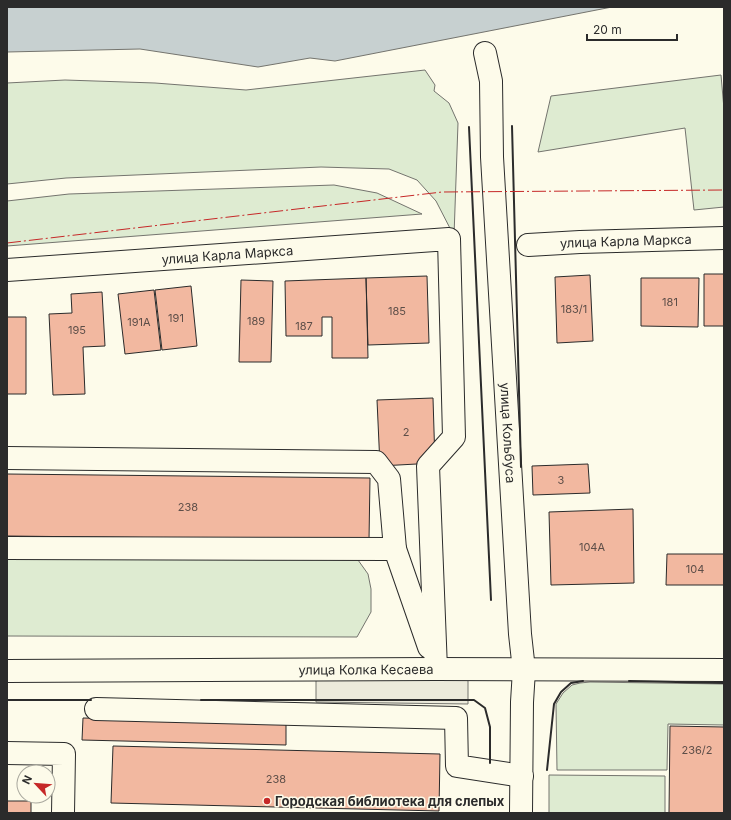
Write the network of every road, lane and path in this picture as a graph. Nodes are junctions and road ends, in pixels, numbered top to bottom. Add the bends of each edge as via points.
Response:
1 (485, 53) dead end
2 (724, 238) edge
3 (528, 246) dead end
4 (7, 270) edge
5 (7, 458) edge
6 (7, 548) edge
7 (395, 549) junction
8 (436, 669) junction
9 (7, 670) edge
10 (524, 670) junction
11 (724, 670) edge
12 (96, 708) dead end
13 (7, 753) edge
14 (522, 776) junction
15 (63, 813) edge
16 (521, 813) edge

1 - 10 street, улица Кольбуса via 491,81 492,157
2 - 3 street, улица Карла Маркса
4 - 8 street, улица Карла Маркса via 449,239 454,437 428,466
5 - 7 street via 376,462 389,479
6 - 7 street
7 - 8 street
8 - 9 street, улица Колка Кесаева
8 - 10 street, улица Колка Кесаева
10 - 11 street, улица Колка Кесаева
10 - 14 street, улица Кольбуса
12 - 14 street via 456,718 457,766
13 - 15 street via 64,754
14 - 16 street, улица Кольбуса

